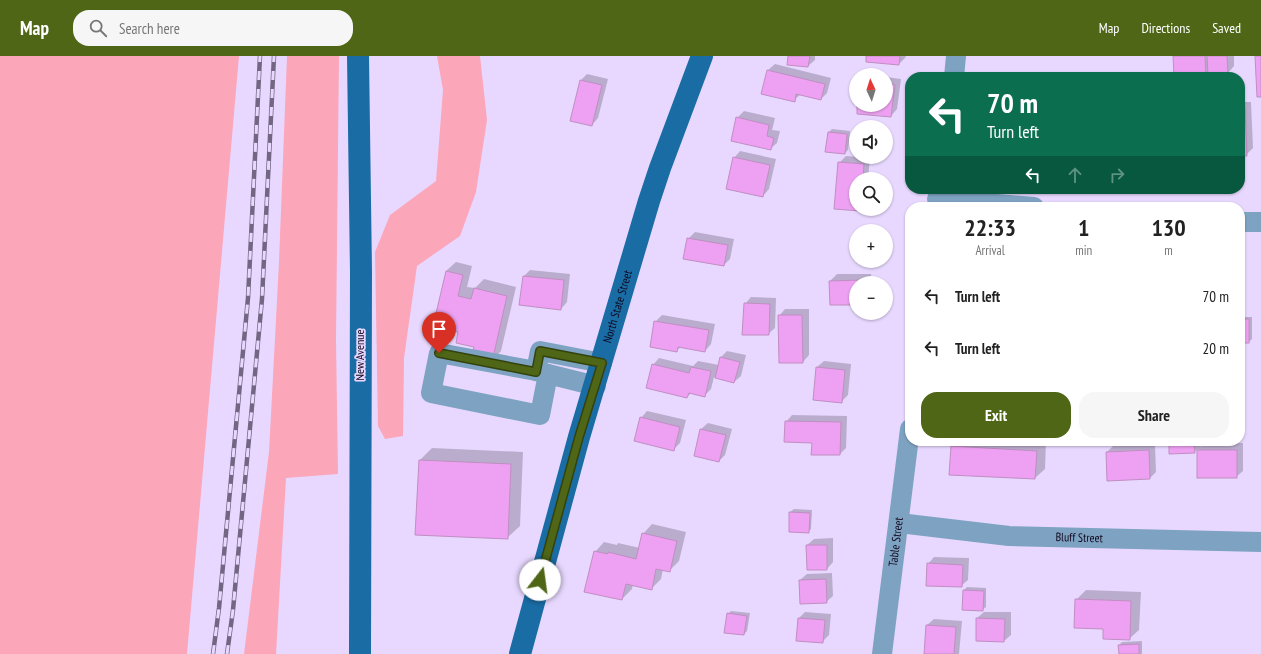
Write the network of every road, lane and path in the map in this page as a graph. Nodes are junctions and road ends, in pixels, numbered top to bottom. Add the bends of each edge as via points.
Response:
1 (358, 56) edge
2 (702, 56) edge
3 (956, 56) edge
4 (954, 72) edge
5 (937, 198) edge
6 (980, 202) edge
7 (1245, 222) edge
8 (1261, 222) edge
9 (602, 363) junction
10 (542, 373) junction
11 (596, 386) junction
12 (908, 446) edge
13 (899, 523) junction
14 (1261, 542) edge
15 (360, 654) edge
16 (520, 654) edge
17 (882, 654) edge

1 - 15 main road, New Avenue via 361,272
2 - 9 main road, North State Street via 660,168
3 - 4 street
5 - 6 street
7 - 8 street
9 - 10 street via 540,351
9 - 11 main road, North State Street
10 - 10 street via 439,353 431,393 540,415
10 - 11 street
11 - 16 main road, North State Street via 579,437
12 - 13 street, Table Street
13 - 14 street, Bluff Street via 1009,536
13 - 17 street, Table Street

